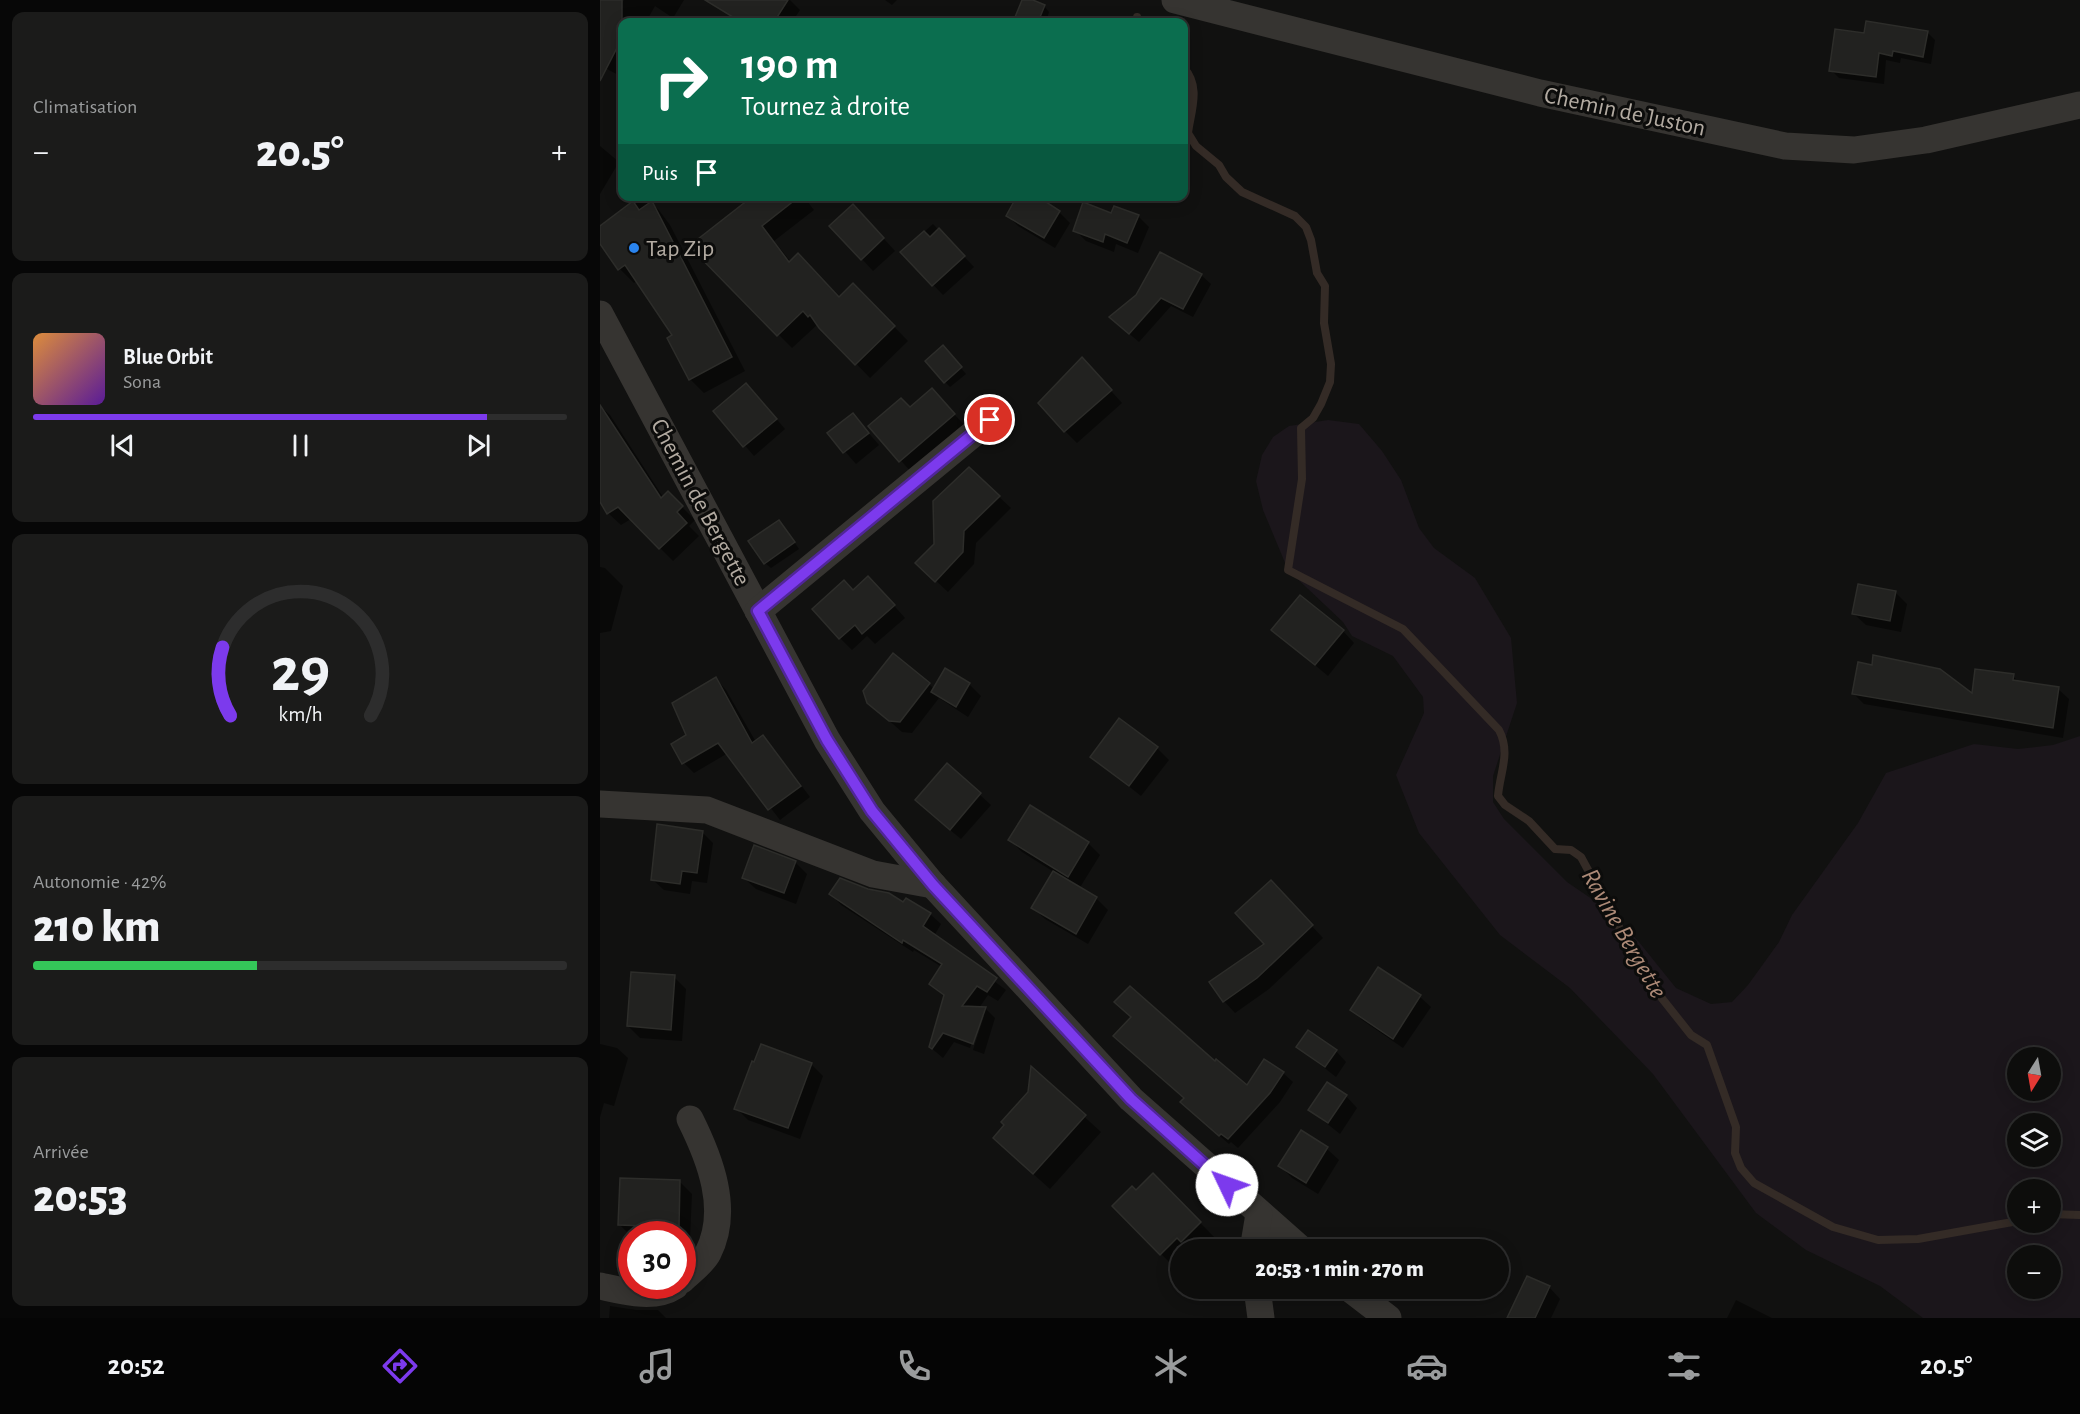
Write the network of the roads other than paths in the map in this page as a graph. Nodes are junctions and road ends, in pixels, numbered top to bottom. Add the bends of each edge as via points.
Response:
1 (1175, 0) edge
2 (2080, 105) edge
3 (600, 314) edge
4 (990, 420) dead end
5 (758, 611) junction
6 (600, 804) edge
7 (933, 885) junction
8 (690, 1119) dead end
9 (1258, 1214) junction
10 (1254, 1239) edge
11 (1289, 1239) edge
12 (696, 1266) edge
13 (600, 1286) edge
14 (618, 1289) edge
15 (1258, 1299) edge
16 (1363, 1299) edge
17 (1261, 1318) edge
18 (1388, 1318) edge

1 - 2 street, Chemin de Juston via 1540,93 1785,146 1854,150 1926,140
3 - 5 street, Chemin de Bergette
4 - 5 street
5 - 7 street, Chemin de Bergette via 827,740 872,811
6 - 7 street via 706,810 873,874
7 - 9 street, Chemin de Bergette via 1131,1099
8 - 12 street via 708,1155 719,1217 708,1254
9 - 10 street
9 - 11 street, Chemin de Bergette
13 - 14 street
15 - 17 street
16 - 18 street

